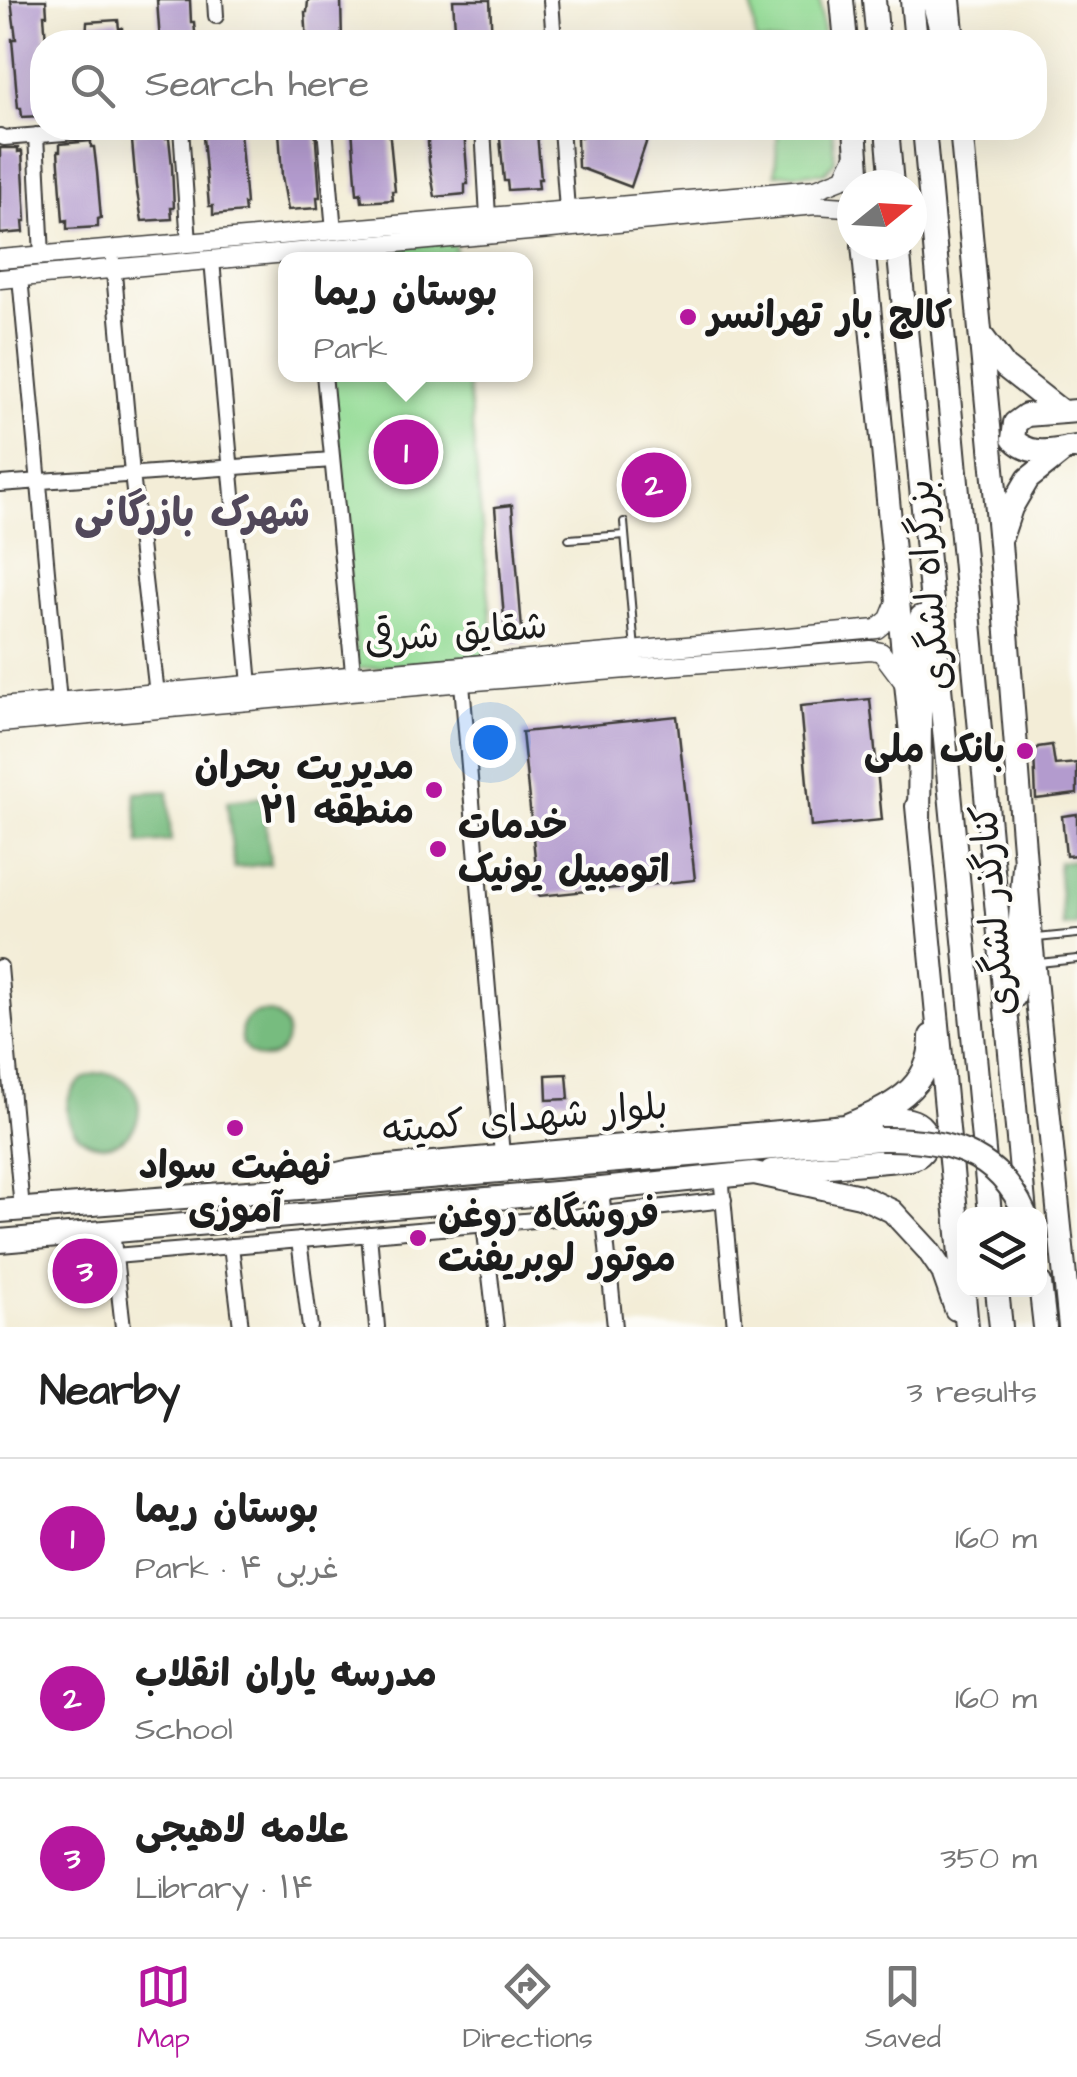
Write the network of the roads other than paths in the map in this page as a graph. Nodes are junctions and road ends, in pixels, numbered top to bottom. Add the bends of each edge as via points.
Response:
1 (551, 0) edge
2 (842, 0) edge
3 (912, 0) edge
4 (933, 0) edge
5 (949, 0) edge
6 (874, 4) edge
7 (553, 30) edge
8 (845, 30) edge
9 (877, 30) edge
10 (915, 30) edge
11 (941, 30) edge
12 (952, 30) edge
13 (0, 136) edge
14 (30, 136) edge
15 (36, 140) edge
16 (183, 140) edge
17 (326, 140) edge
18 (484, 140) edge
19 (562, 140) edge
20 (856, 140) edge
21 (856, 140) edge
22 (887, 140) edge
23 (925, 140) edge
24 (962, 140) edge
25 (858, 170) edge
26 (890, 170) edge
27 (816, 197) junction
28 (837, 204) edge
29 (568, 210) junction
30 (629, 214) junction
31 (488, 217) junction
32 (334, 231) junction
33 (189, 243) junction
34 (311, 248) edge
35 (42, 256) junction
36 (0, 259) edge
37 (112, 259) junction
38 (212, 260) junction
39 (864, 260) edge
40 (899, 260) edge
41 (20, 277) junction
42 (0, 279) edge
43 (980, 334) junction
44 (325, 382) edge
45 (1070, 412) edge
46 (1072, 448) edge
47 (332, 460) junction
48 (230, 467) junction
49 (132, 474) junction
50 (38, 481) junction
51 (0, 484) edge
52 (922, 489) junction
53 (624, 522) dead end
54 (625, 535) junction
55 (569, 539) dead end
56 (1000, 543) junction
57 (898, 596) junction
58 (636, 651) junction
59 (461, 674) junction
60 (354, 684) junction
61 (250, 685) junction
62 (906, 685) junction
63 (158, 701) junction
64 (59, 702) junction
65 (0, 707) edge
66 (0, 723) edge
67 (919, 825) junction
68 (1024, 866) junction
69 (1077, 934) edge
70 (1030, 939) junction
71 (931, 958) junction
72 (1077, 959) edge
73 (1033, 963) junction
74 (0, 967) edge
75 (1009, 1060) junction
76 (845, 1126) junction
77 (502, 1156) junction
78 (754, 1173) junction
79 (721, 1176) junction
80 (601, 1189) junction
81 (275, 1190) junction
82 (724, 1200) junction
83 (989, 1207) edge
84 (1022, 1207) edge
85 (1024, 1207) edge
86 (11, 1210) edge
87 (604, 1214) junction
88 (484, 1224) junction
89 (112, 1231) junction
90 (369, 1234) junction
91 (299, 1240) junction
92 (0, 1241) edge
93 (232, 1246) junction
94 (114, 1256) junction
95 (998, 1297) edge
96 (1032, 1297) edge
97 (1042, 1297) edge
98 (123, 1327) edge
99 (241, 1327) edge
100 (310, 1327) edge
101 (378, 1327) edge
102 (496, 1327) edge
103 (615, 1327) edge
104 (735, 1327) edge
105 (964, 1327) edge
106 (1001, 1327) edge
107 (1034, 1327) edge
108 (1045, 1327) edge
109 (1070, 1327) edge

1 - 7 street
2 - 8 main road
3 - 10 main road
4 - 11 main road
5 - 12 main road
6 - 9 main road
13 - 14 street
15 - 35 street
16 - 33 street
17 - 32 street
18 - 31 street
19 - 29 street
20 - 25 main road
21 - 27 street via 844,178
22 - 26 main road
23 - 75 main road, بزرگراه لشگری
24 - 43 main road, کنارگذر لشگری
27 - 28 street
27 - 30 street
29 - 30 street
29 - 31 street
30 - 34 street
31 - 32 street
32 - 34 street
33 - 34 street
33 - 37 street
34 - 38 street
35 - 36 street
35 - 37 street
37 - 38 street
37 - 41 street
37 - 49 street
38 - 48 street
39 - 57 main road, کنارگذر لشگری
40 - 52 main road, بزرگراه لشگری
41 - 42 street
41 - 50 street
43 - 45 main road via 1005,367
43 - 56 main road, کنارگذر لشگری
44 - 47 street
45 - 46 main road via 1026,415 1015,424 1013,440 1033,452
46 - 56 main road via 1028,480
47 - 48 street
47 - 60 street
48 - 49 street
48 - 61 street
49 - 50 street
49 - 63 street
50 - 51 street
50 - 64 street
52 - 67 main road
52 - 83 main road, بزرگراه لشگری
53 - 54 lane
54 - 55 lane
54 - 58 lane
56 - 68 main road, کنارگذر لشگری
57 - 58 street, شقایق شرقی via 877,629
57 - 62 main road, کنارگذر لشگری
58 - 59 street, شقایق شرقی
59 - 60 street, شقایق شرقی
59 - 62 street, شقایق شرقی via 871,650 890,660
59 - 77 street
60 - 61 street, شقایق شرقی
60 - 63 street, شقایق شرقی
61 - 63 street, شقایق شرقی
62 - 67 main road, کنارگذر لشگری
63 - 64 street, شقایق شرقی
63 - 66 street, شقایق شرقی
64 - 65 street, شقایق شرقی
67 - 71 main road, کنارگذر لشگری
68 - 70 main road, کنارگذر لشگری
68 - 75 main road
69 - 70 lane
70 - 73 main road, کنارگذر لشگری
71 - 76 main road, بلوار شهدای کمیته via 932,1053 903,1098
71 - 105 main road, کنارگذر لشگری
72 - 73 lane
73 - 109 main road, کنارگذر لشگری
74 - 86 street
75 - 85 main road, بزرگراه لشگری
76 - 77 main road, بلوار شهدای کمیته
76 - 78 main road via 910,1120 924,1130 926,1148 917,1158
77 - 81 main road, بلوار شهدای کمیته via 346,1172
78 - 79 main road, بلوار شهدای کمیته
78 - 105 main road, بلوار شهدای کمیته via 860,1196 892,1210 943,1272
79 - 80 main road, بلوار شهدای کمیته
79 - 82 street
80 - 87 street
80 - 89 main road, بلوار شهدای کمیته
81 - 84 main road, bridge via 914,1138 971,1154 998,1175
81 - 86 main road, بلوار شهدای کمیته
82 - 87 street
82 - 104 street
87 - 88 street
87 - 103 street
88 - 90 street
88 - 102 street
89 - 92 main road, بلوار شهدای کمیته
89 - 94 street
90 - 91 street
90 - 101 street
91 - 93 street
91 - 100 street
93 - 94 street
93 - 99 street
94 - 98 street
95 - 106 main road
96 - 107 main road
97 - 108 main road

